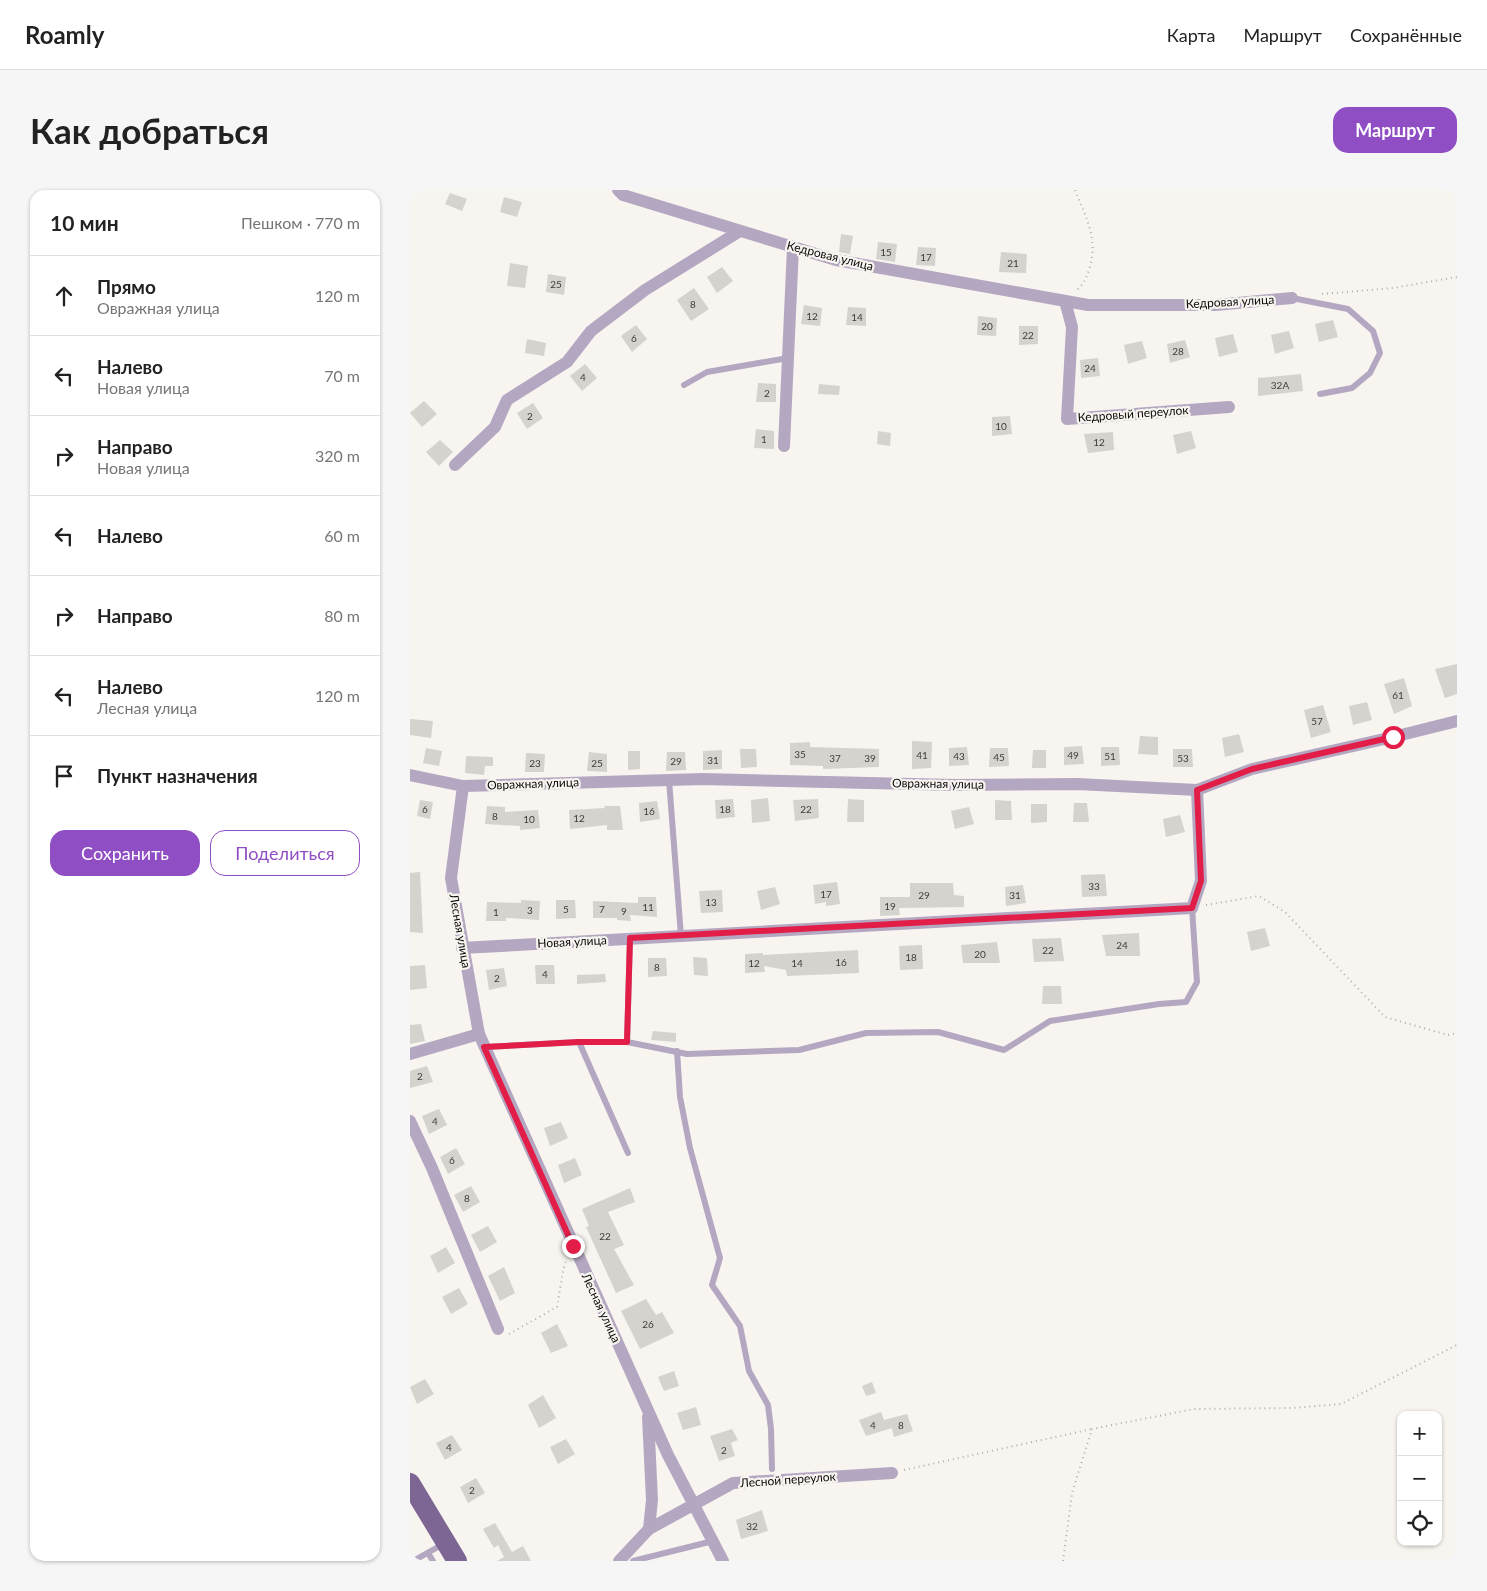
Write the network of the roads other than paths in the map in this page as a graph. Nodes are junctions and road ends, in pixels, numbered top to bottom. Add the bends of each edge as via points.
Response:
1 (618, 190) edge
2 (740, 231) junction
3 (793, 247) junction
4 (1292, 298) joint
5 (1065, 301) junction
6 (788, 358) junction
7 (684, 385) dead end
8 (1320, 394) dead end
9 (1229, 408) dead end
10 (784, 446) dead end
11 (454, 465) dead end
12 (1457, 721) edge
13 (410, 775) edge
14 (669, 780) junction
15 (463, 786) junction
16 (1197, 790) junction
17 (1192, 908) junction
18 (681, 936) junction
19 (630, 938) junction
20 (462, 948) junction
21 (479, 1034) junction
22 (579, 1042) junction
23 (627, 1042) junction
24 (484, 1047) junction
25 (677, 1051) junction
26 (410, 1054) edge
27 (410, 1121) edge
28 (628, 1153) dead end
29 (498, 1329) road end
30 (648, 1410) junction
31 (772, 1469) dead end
32 (892, 1472) road end
33 (410, 1484) edge
34 (694, 1505) junction
35 (649, 1529) junction
36 (713, 1541) junction
37 (446, 1543) junction
38 (428, 1553) junction
39 (413, 1561) edge
40 (433, 1561) edge
41 (457, 1561) edge
42 (619, 1561) edge
43 (633, 1561) edge
44 (723, 1561) edge

1 - 2 street, Кедровая улица via 623,195
2 - 3 street, Кедровая улица
2 - 11 street via 645,290 591,331 567,362 507,400 495,427
3 - 5 street, Кедровая улица via 836,260
3 - 6 street
4 - 5 street, Кедровая улица via 1216,305
4 - 8 lane via 1348,309 1373,331 1380,354 1370,373 1352,388
5 - 9 street, Кедровый переулок via 1072,327 1067,419
6 - 7 lane via 707,372
6 - 10 street
12 - 16 street, Овражная улица via 1252,769
13 - 15 street, Овражная улица
14 - 15 street, Овражная улица
14 - 16 street, Овражная улица via 956,786 1077,784
14 - 18 lane
15 - 20 street, Лесная улица via 452,878
16 - 17 street via 1201,881
17 - 18 street, Новая улица
17 - 25 lane via 1197,982 1186,1002 1050,1021 1004,1050 938,1032 866,1033 799,1050 686,1054
18 - 19 street, Новая улица
19 - 20 street, Новая улица
19 - 23 lane
20 - 21 street, Лесная улица
21 - 24 street, Лесная улица
21 - 26 street
22 - 23 lane
22 - 24 lane
22 - 28 lane
23 - 25 lane
24 - 30 street, Лесная улица
25 - 31 lane via 680,1097 690,1148 720,1258 712,1285 740,1326 750,1371 768,1405
27 - 29 street
30 - 34 street, Лесная улица
30 - 35 street via 652,1500
32 - 34 street, Лесной переулок via 732,1483
33 - 37 main road
34 - 35 street, Лесной переулок
34 - 36 street, Лесная улица
35 - 42 street, Лесной переулок
36 - 43 lane
36 - 44 street, Лесная улица
37 - 38 lane
37 - 41 main road
38 - 39 lane
38 - 40 lane

